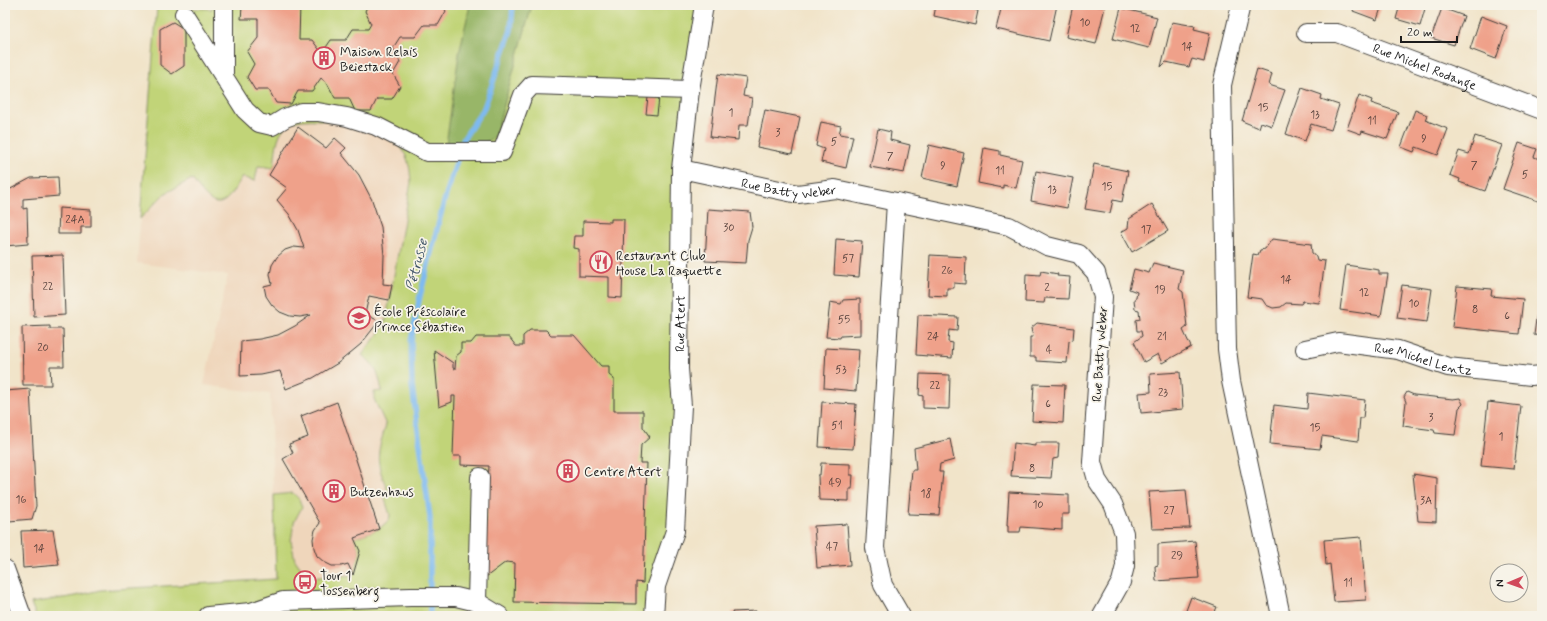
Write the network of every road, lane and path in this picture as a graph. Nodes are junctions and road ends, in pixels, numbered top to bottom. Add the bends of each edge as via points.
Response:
1 (224, 5) edge
2 (704, 5) edge
3 (1241, 5) edge
4 (184, 14) dead end
5 (1306, 33) dead end
6 (224, 75) junction
7 (690, 90) junction
8 (1542, 110) edge
9 (681, 170) junction
10 (896, 202) junction
11 (1305, 349) dead end
12 (1542, 375) edge
13 (480, 476) dead end
14 (7, 576) edge
15 (477, 602) junction
16 (22, 616) edge
17 (208, 616) edge
18 (500, 616) edge
19 (654, 616) edge
20 (901, 616) edge
21 (1102, 616) edge
22 (1281, 616) edge

1 - 6 street
2 - 7 street, Rue Atert
3 - 22 street via 1222,85 1227,349 1231,381
4 - 6 street
5 - 8 street, Rue Michel Rodange via 1337,33
6 - 7 street via 245,110 259,123 272,126 301,112 318,112 376,126 427,152 502,152 523,95 532,85
7 - 9 street, Rue Atert
9 - 10 street, Rue Batty Weber via 798,194 835,189
9 - 19 street, Rue Atert via 679,369 682,406 675,531 656,586
10 - 20 street via 875,548 883,585
10 - 21 street, Rue Batty Weber via 1009,226 1047,246 1079,254 1096,273 1103,297 1092,462 1097,480 1113,504 1124,533 1122,582
11 - 12 street, Rue Michel Lentz via 1338,342 1398,350 1448,367
13 - 15 street
14 - 16 street
15 - 17 street via 452,597 283,601 251,612
15 - 18 street

